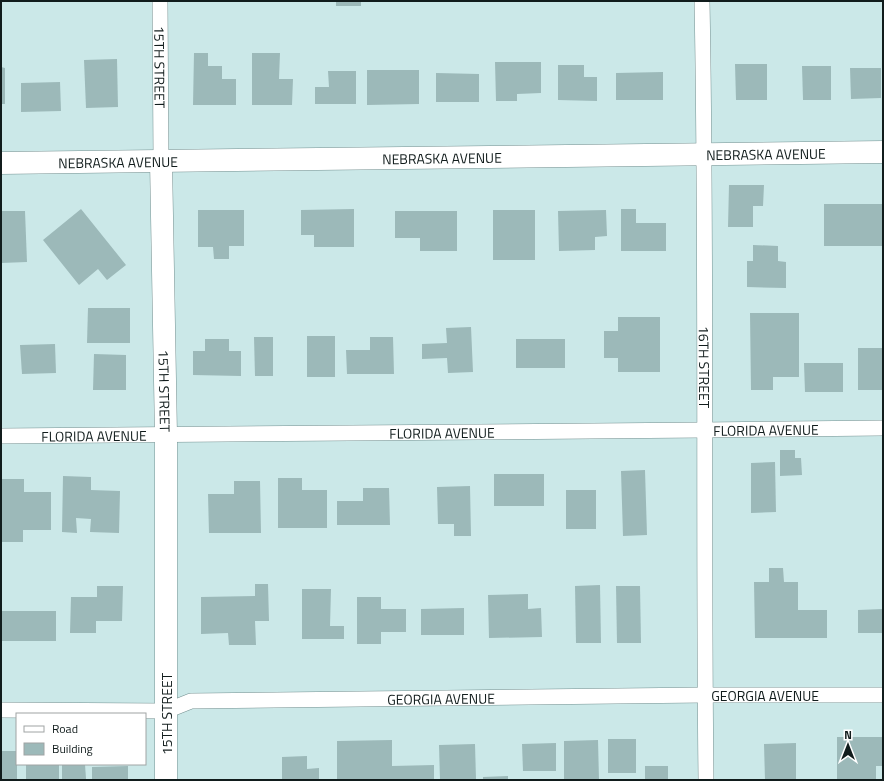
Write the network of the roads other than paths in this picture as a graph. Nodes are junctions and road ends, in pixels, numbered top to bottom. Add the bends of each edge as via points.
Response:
1 (160, 1) edge
2 (702, 1) edge
3 (883, 152) edge
4 (705, 154) junction
5 (161, 161) junction
6 (1, 163) edge
7 (883, 428) edge
8 (704, 430) junction
9 (166, 434) junction
10 (1, 436) edge
11 (705, 695) junction
12 (883, 695) edge
13 (1, 710) edge
14 (166, 711) junction
15 (166, 780) edge
16 (706, 780) edge

1 - 5 street, 15TH STREET
2 - 4 street, 16TH STREET
3 - 4 main road, NEBRASKA AVENUE
4 - 5 main road, NEBRASKA AVENUE
4 - 8 street, 16TH STREET
5 - 6 main road, NEBRASKA AVENUE
5 - 9 main road, 15TH STREET
7 - 8 street, FLORIDA AVENUE
8 - 9 street, FLORIDA AVENUE
8 - 11 street, 16TH STREET
9 - 10 street, FLORIDA AVENUE
9 - 14 main road, 15TH STREET
11 - 12 street, GEORGIA AVENUE
11 - 14 street, GEORGIA AVENUE via 191,701
11 - 16 street, 16TH STREET
13 - 14 street, GEORGIA AVENUE
14 - 15 main road, 15TH STREET

